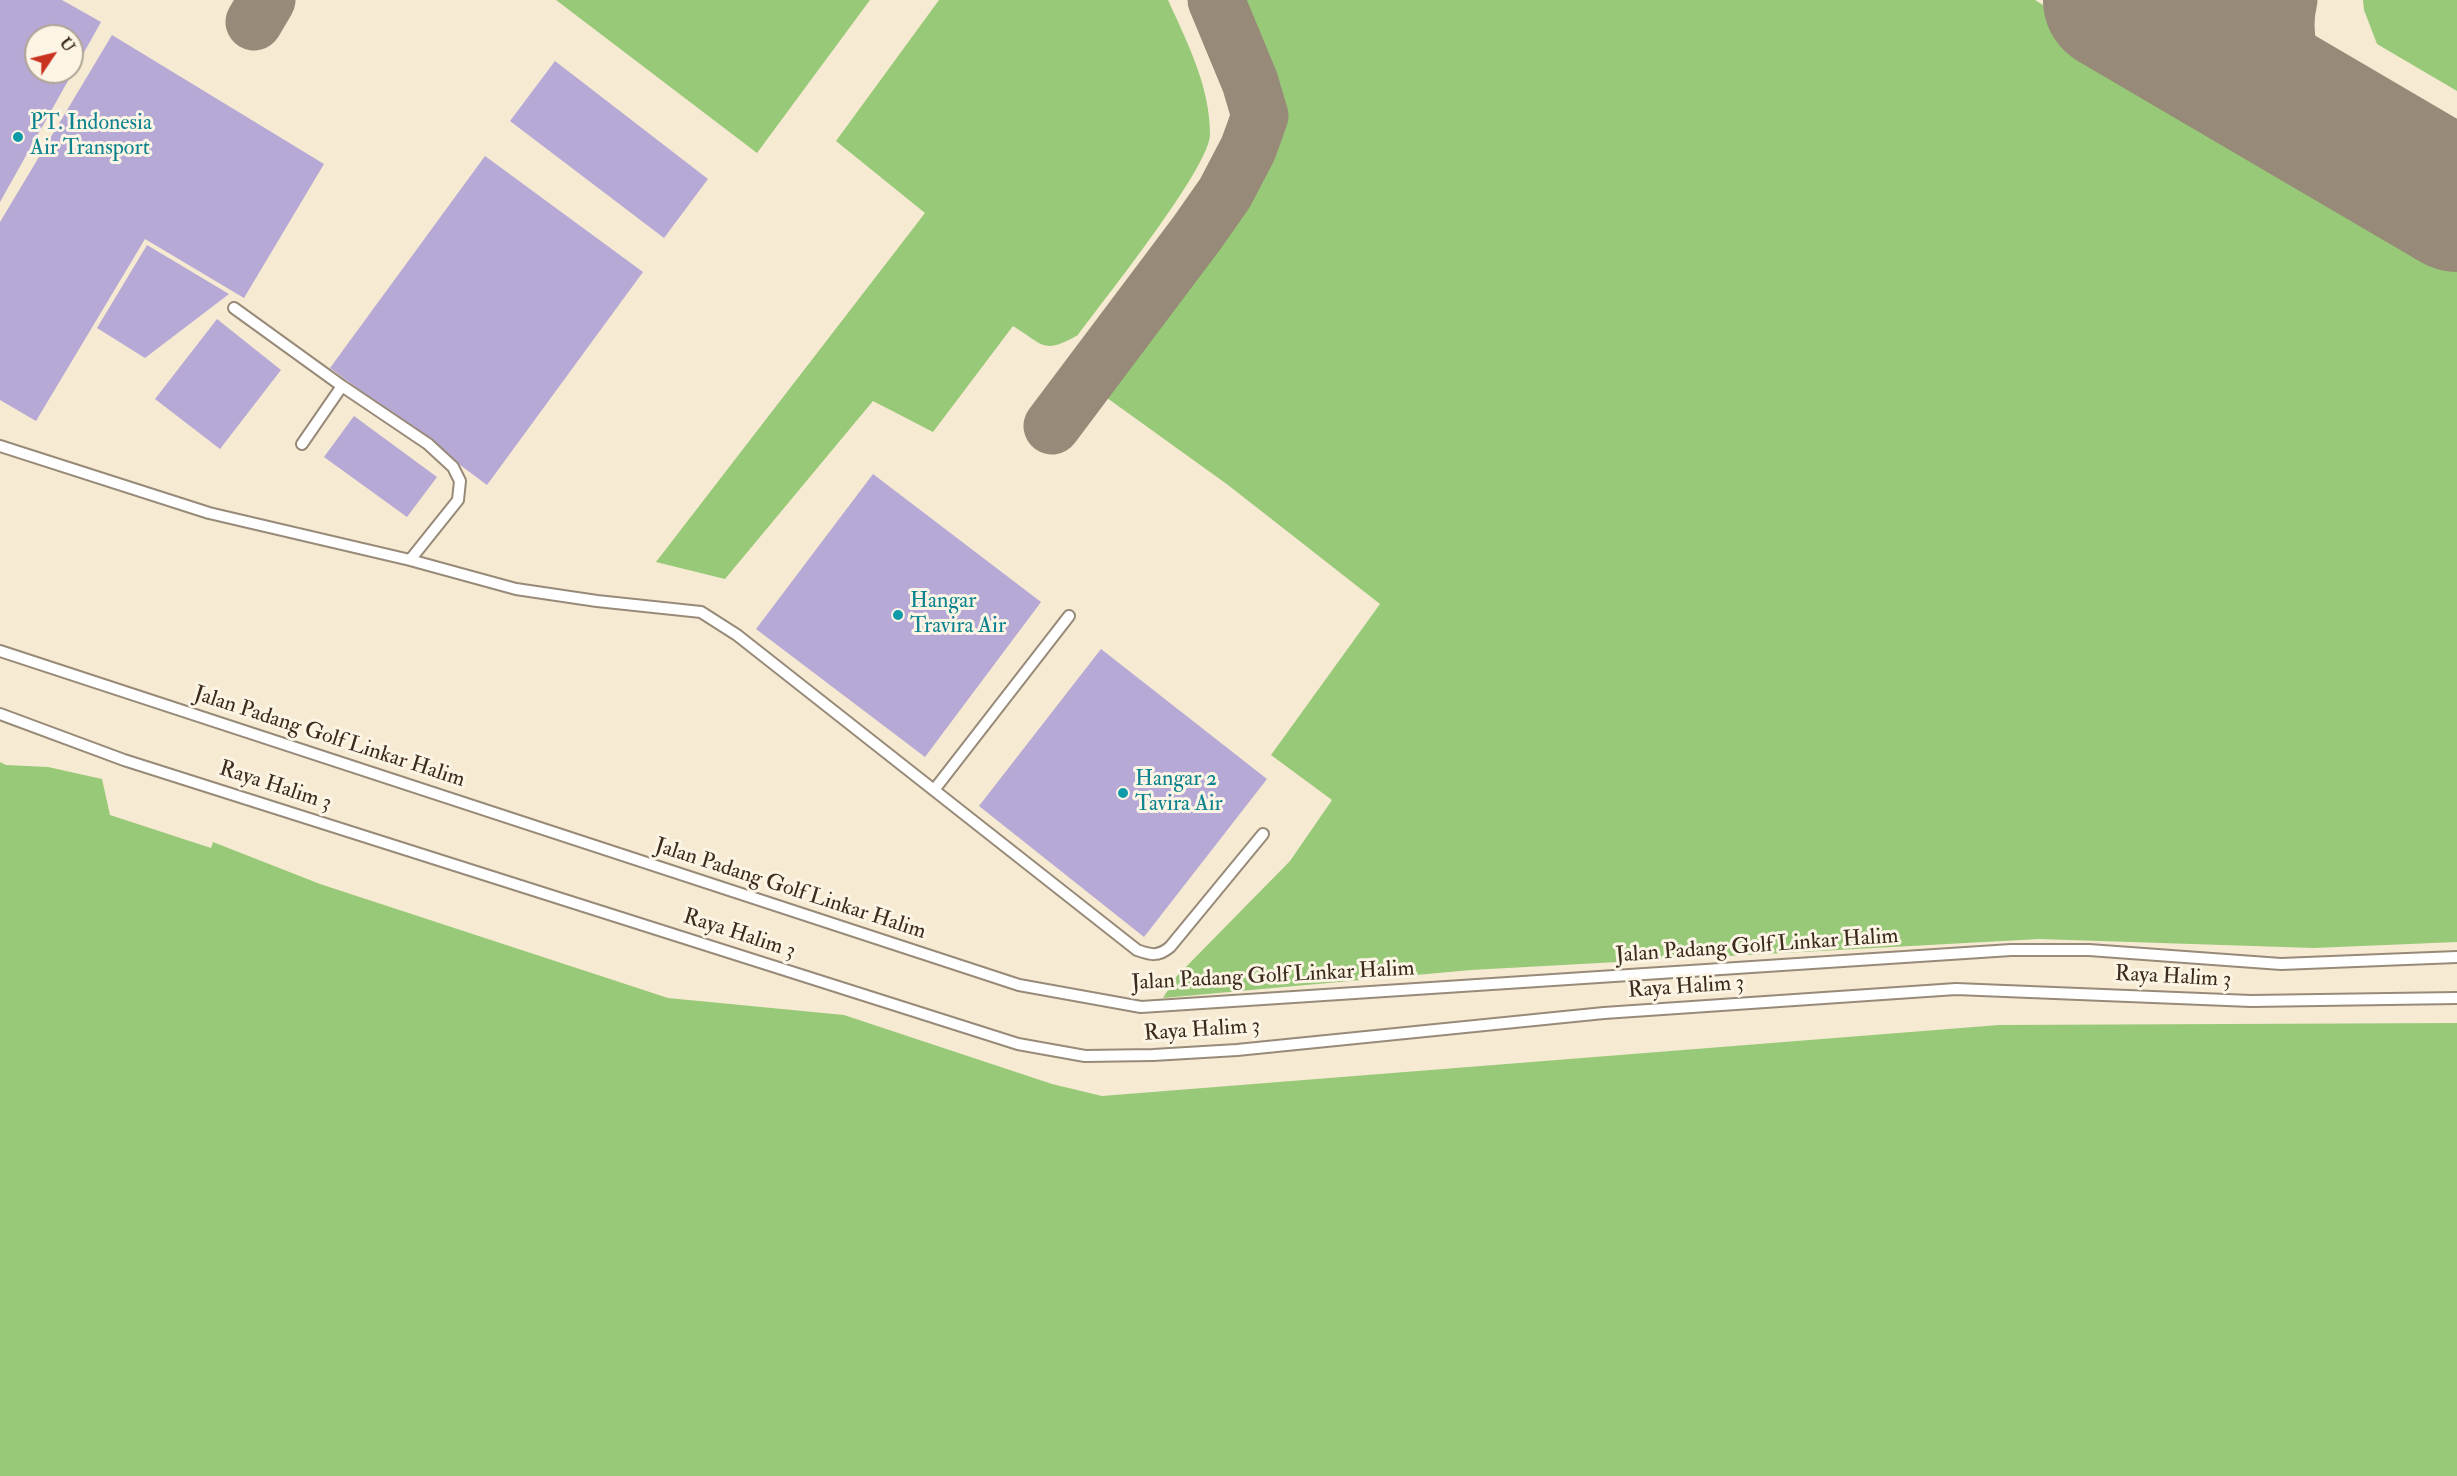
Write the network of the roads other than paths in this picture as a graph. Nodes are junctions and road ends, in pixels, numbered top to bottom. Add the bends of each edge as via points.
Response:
1 (234, 308) dead end
2 (342, 386) junction
3 (302, 444) dead end
4 (0, 446) edge
5 (410, 560) junction
6 (1069, 616) dead end
7 (0, 651) edge
8 (0, 714) edge
9 (934, 790) junction
10 (1263, 834) dead end
11 (2457, 957) edge
12 (2457, 998) edge

1 - 2 lane
2 - 3 lane
2 - 5 lane via 428,444 453,467 460,482 458,500
4 - 5 lane via 210,513
5 - 9 lane via 516,589 701,612 737,635
6 - 9 lane
7 - 11 lane, Jalan Padang Golf Linkar Halim via 1019,985 1141,1007 2011,950 2089,950 2281,964
8 - 12 lane, Raya Halim 3 via 124,760 1018,1044 1085,1056 1237,1050 1604,1013 1956,989 2251,1001
9 - 10 lane via 1137,950 1153,956 1170,947

